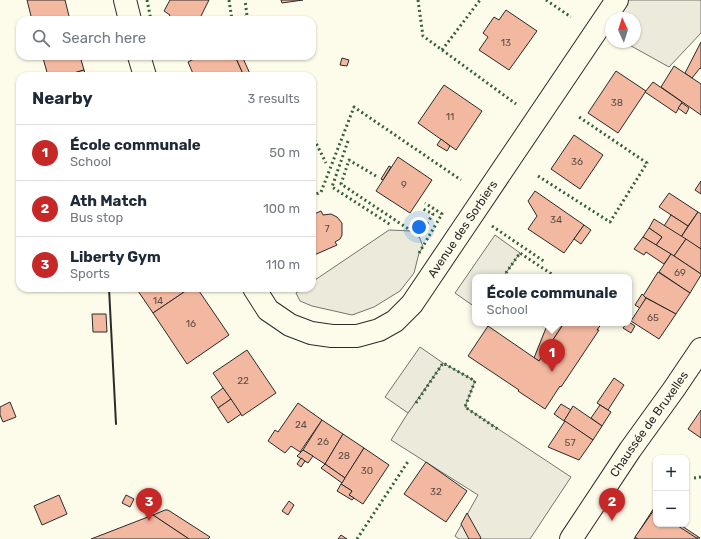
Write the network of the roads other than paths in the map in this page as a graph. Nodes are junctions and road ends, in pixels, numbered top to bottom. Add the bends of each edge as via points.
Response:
1 (125, 0) edge
2 (617, 0) edge
3 (129, 16) edge
4 (140, 60) edge
5 (145, 72) edge
6 (257, 292) edge
7 (701, 349) edge
8 (571, 539) edge

1 - 3 street
2 - 6 street, Avenue des Sorbiers via 412,304 395,321 379,330 357,336 311,333 290,325 268,310
4 - 5 street
7 - 8 street, Chaussée de Bruxelles

